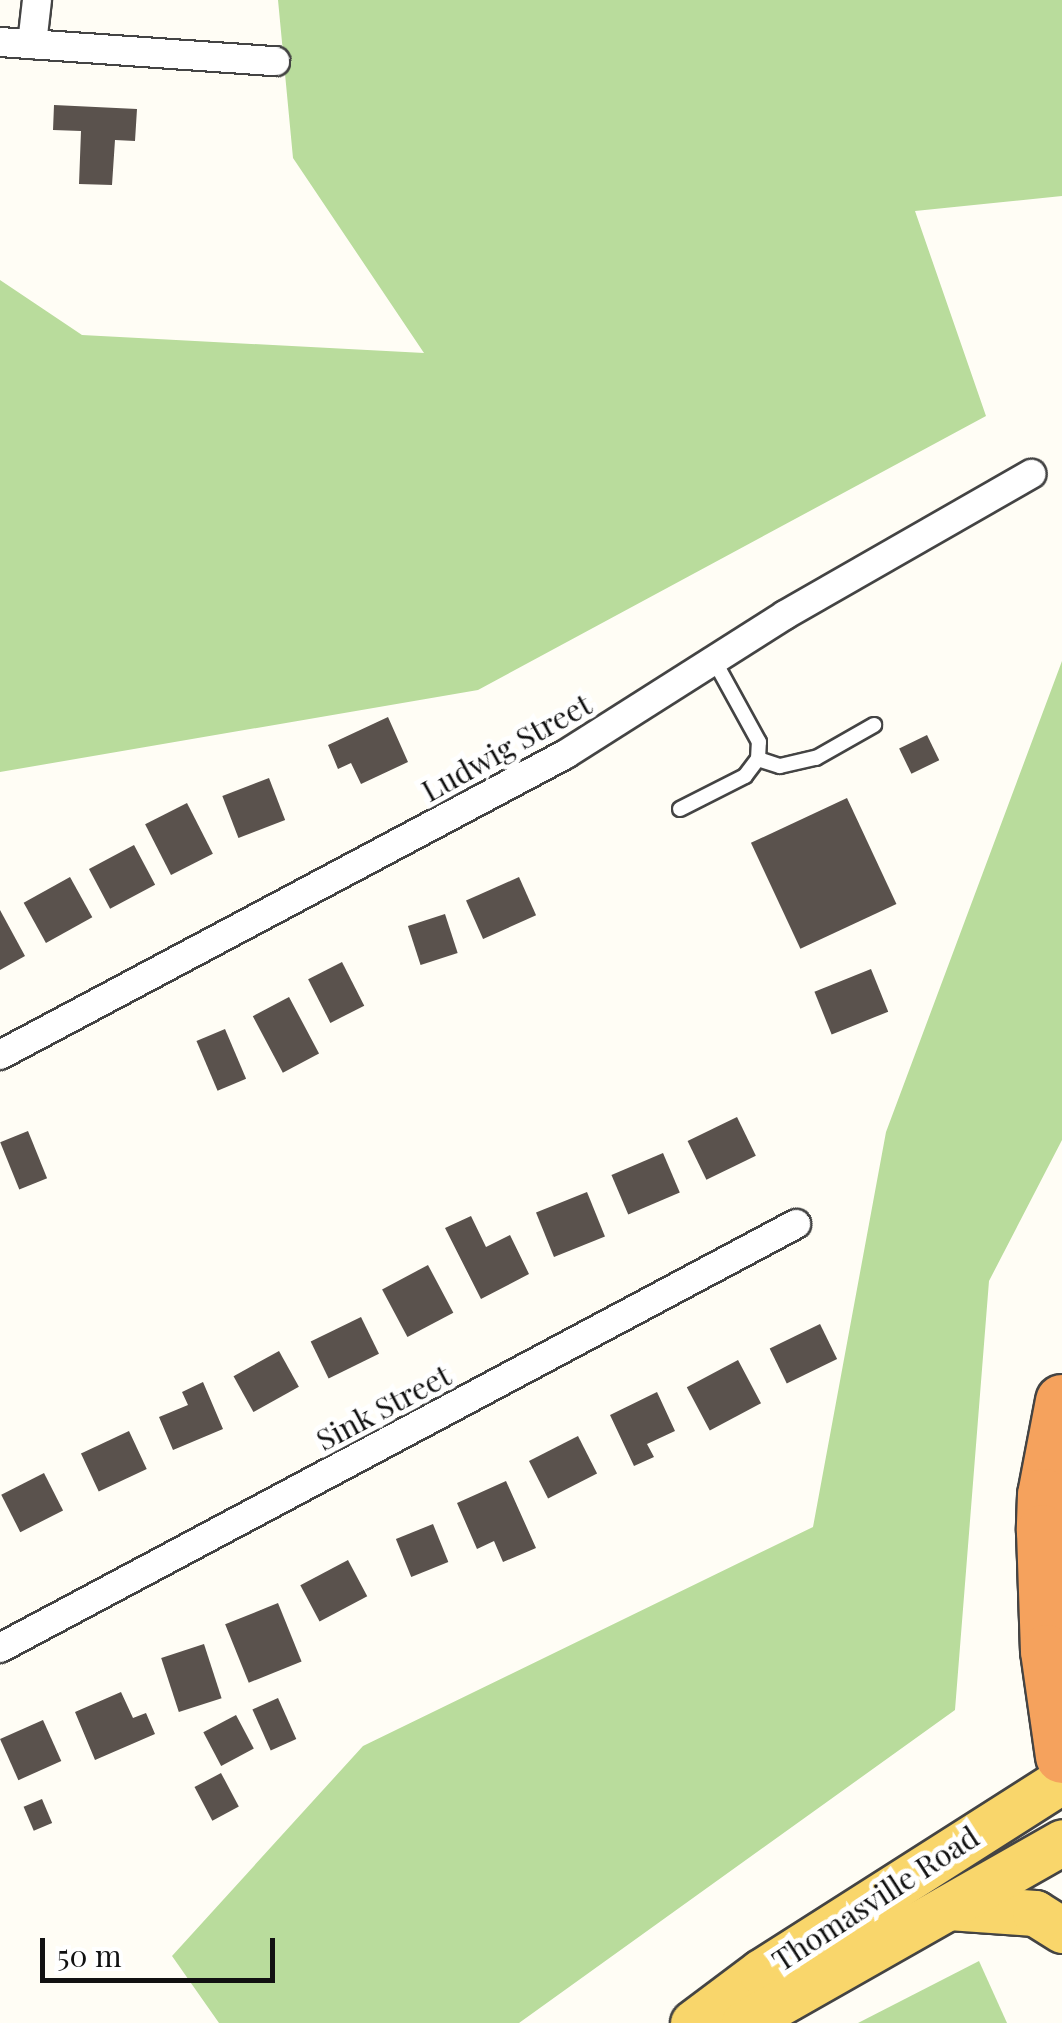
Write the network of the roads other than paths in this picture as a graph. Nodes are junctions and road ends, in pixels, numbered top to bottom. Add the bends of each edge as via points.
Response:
1 (38, 0) edge
2 (0, 42) edge
3 (32, 44) junction
4 (275, 61) dead end
5 (1031, 474) dead end
6 (714, 660) junction
7 (874, 726) dead end
8 (758, 759) junction
9 (680, 810) dead end
10 (0, 1056) edge
11 (796, 1224) dead end
12 (1062, 1401) edge
13 (0, 1648) edge
14 (1062, 1757) edge
15 (1062, 1780) edge
16 (1062, 1842) edge
17 (949, 1907) junction
18 (1062, 1930) edge
19 (693, 2023) edge
20 (744, 2023) edge

1 - 3 street
2 - 3 street
3 - 4 street
5 - 6 street, Ludwig Street
6 - 8 lane via 759,742
6 - 10 street, Ludwig Street via 566,754
7 - 8 lane via 816,758 780,766
8 - 9 lane via 745,776
11 - 13 street, Sink Street
12 - 14 highway via 1043,1532 1047,1651
15 - 19 main road, Thomasville Road via 761,1972
16 - 17 main road, Thomasville Road
17 - 18 main road via 1035,1913
17 - 20 main road, Thomasville Road

